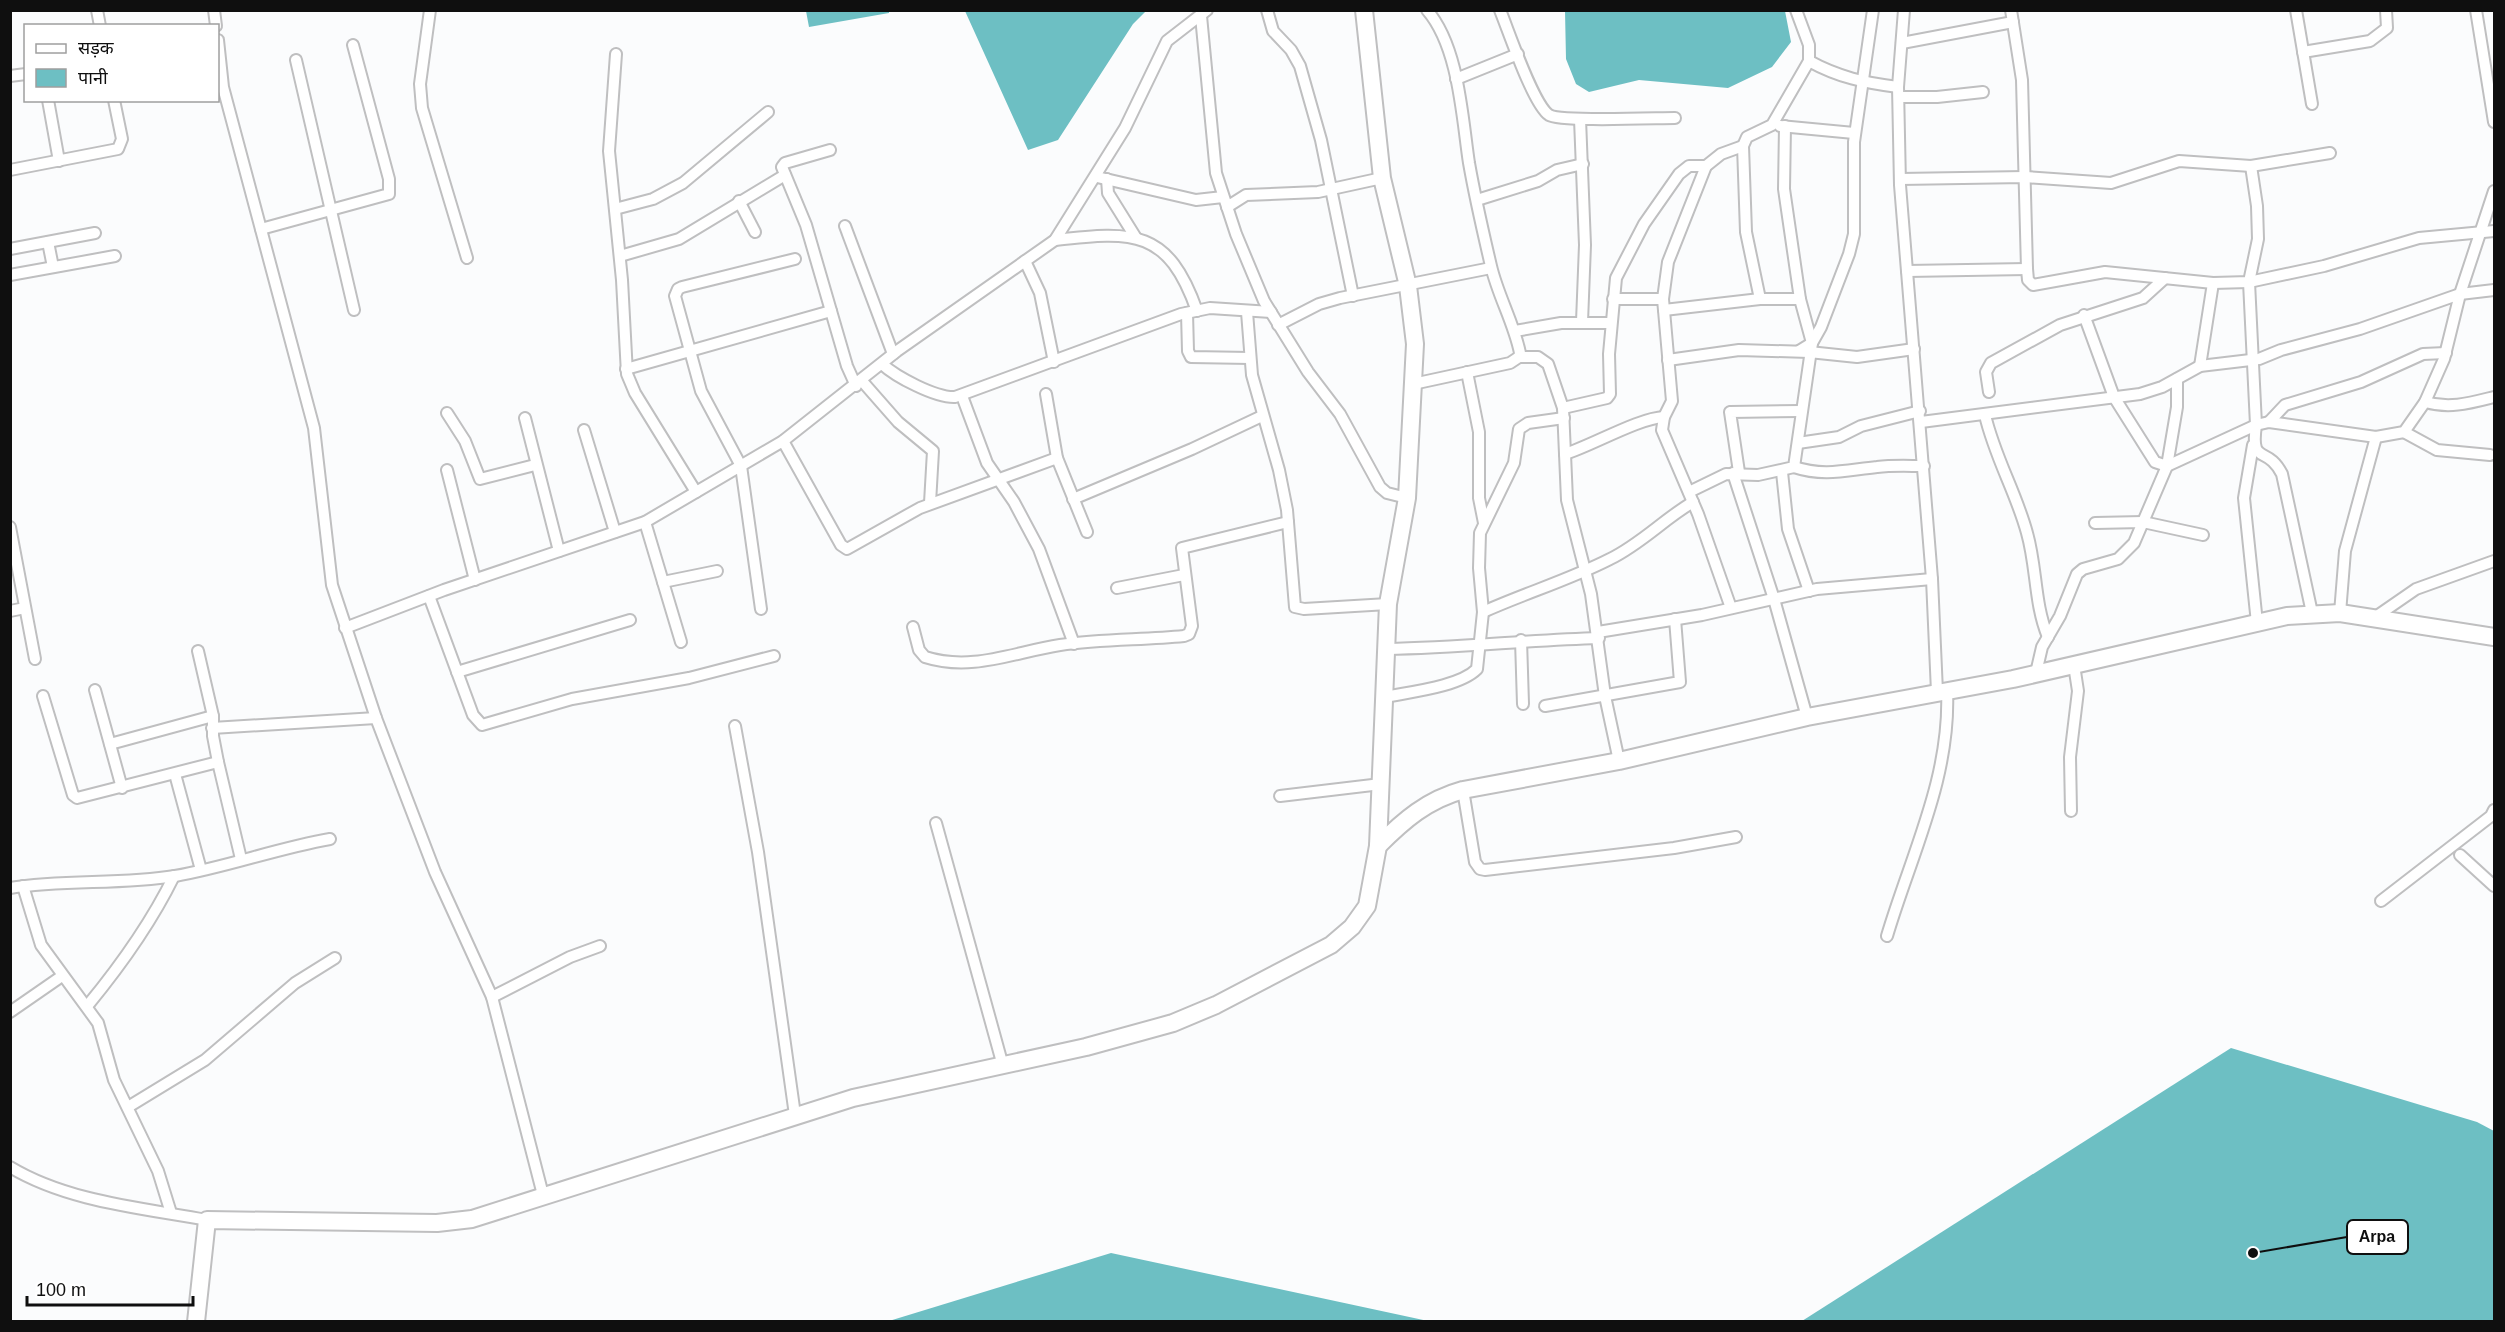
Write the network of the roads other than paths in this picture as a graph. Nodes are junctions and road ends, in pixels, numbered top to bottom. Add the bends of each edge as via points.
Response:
1 (430, 10) edge
2 (1267, 10) edge
3 (1364, 10) edge
4 (1427, 10) edge
5 (1500, 10) edge
6 (1796, 10) edge
7 (1873, 10) edge
8 (1904, 10) edge
9 (2011, 10) edge
10 (2296, 10) edge
11 (2386, 10) edge
12 (2476, 10) edge
13 (1204, 13) edge
14 (2013, 22) junction
15 (1902, 43) junction
16 (353, 45) dead end
17 (219, 52) edge
18 (2304, 52) junction
19 (616, 54) dead end
20 (1518, 54) junction
21 (296, 60) dead end
22 (1809, 61) junction
23 (1456, 79) junction
24 (1860, 82) junction
25 (1898, 92) junction
26 (1983, 92) dead end
27 (48, 102) edge
28 (114, 102) edge
29 (2312, 104) dead end
30 (768, 112) dead end
31 (1675, 118) dead end
32 (1580, 119) junction
33 (2494, 122) edge
34 (1772, 125) junction
35 (1785, 126) junction
36 (1854, 133) junction
37 (1743, 146) junction
38 (830, 150) dead end
39 (2330, 153) dead end
40 (59, 161) junction
41 (1583, 164) junction
42 (1706, 166) junction
43 (2251, 166) junction
44 (10, 170) edge
45 (785, 175) junction
46 (2025, 177) junction
47 (1102, 178) junction
48 (1382, 178) junction
49 (1900, 179) junction
50 (1333, 190) junction
51 (2494, 191) edge
52 (1477, 200) junction
53 (740, 201) junction
54 (1225, 202) junction
55 (615, 209) junction
56 (332, 212) junction
57 (845, 226) dead end
58 (261, 229) junction
59 (2481, 231) junction
60 (2494, 231) edge
61 (755, 232) dead end
62 (95, 233) dead end
63 (1136, 238) junction
64 (1055, 240) junction
65 (48, 242) junction
66 (11, 248) edge
67 (116, 256) dead end
68 (620, 256) junction
69 (467, 258) dead end
70 (795, 259) dead end
71 (1025, 261) junction
72 (53, 267) junction
73 (1491, 268) junction
74 (2027, 269) junction
75 (1907, 271) junction
76 (10, 275) edge
77 (2165, 278) junction
78 (2250, 282) junction
79 (2213, 283) junction
80 (1408, 286) junction
81 (2494, 290) edge
82 (2460, 294) junction
83 (1353, 296) junction
84 (1613, 299) junction
85 (1760, 299) junction
86 (1800, 299) junction
87 (1664, 305) junction
88 (354, 310) dead end
89 (831, 311) junction
90 (1192, 312) junction
91 (1247, 312) junction
92 (1271, 312) junction
93 (2084, 315) junction
94 (1582, 322) junction
95 (1611, 323) junction
96 (1278, 325) junction
97 (1515, 331) junction
98 (1806, 349) junction
99 (1914, 349) junction
100 (689, 352) junction
101 (2446, 353) junction
102 (893, 354) junction
103 (1519, 357) junction
104 (1250, 358) junction
105 (1668, 360) junction
106 (2253, 360) junction
107 (1054, 362) junction
108 (882, 364) junction
109 (2200, 366) junction
110 (626, 369) junction
111 (1467, 372) junction
112 (2177, 379) junction
113 (859, 383) junction
114 (1413, 384) junction
115 (1989, 392) dead end
116 (1046, 394) dead end
117 (962, 396) junction
118 (2114, 397) junction
119 (2494, 397) edge
120 (2425, 402) junction
121 (1801, 411) junction
122 (447, 413) dead end
123 (1564, 413) junction
124 (1262, 416) junction
125 (1920, 416) junction
126 (1985, 416) junction
127 (1664, 417) junction
128 (525, 418) dead end
129 (2269, 422) junction
130 (2256, 425) junction
131 (584, 430) dead end
132 (2404, 432) junction
133 (2376, 437) junction
134 (783, 441) junction
135 (1798, 443) junction
136 (2253, 445) junction
137 (1565, 454) junction
138 (2490, 456) dead end
139 (1057, 458) junction
140 (535, 465) junction
141 (741, 466) junction
142 (1924, 466) junction
143 (2167, 466) junction
144 (1794, 467) junction
145 (447, 470) dead end
146 (1736, 472) junction
147 (1782, 472) junction
148 (998, 479) junction
149 (696, 492) junction
150 (1691, 497) junction
151 (1407, 498) junction
152 (1073, 499) junction
153 (930, 503) junction
154 (645, 522) junction
155 (1288, 522) junction
156 (2143, 522) junction
157 (1484, 523) junction
158 (2095, 523) dead end
159 (10, 527) edge
160 (615, 532) junction
161 (1087, 532) dead end
162 (2203, 535) dead end
163 (559, 551) junction
164 (2494, 561) edge
165 (717, 571) dead end
166 (1586, 571) junction
167 (1185, 575) junction
168 (1932, 579) junction
169 (475, 580) junction
170 (663, 582) junction
171 (1117, 588) dead end
172 (1809, 591) junction
173 (429, 596) junction
174 (1774, 599) junction
175 (1388, 604) junction
176 (25, 608) junction
177 (1731, 608) junction
178 (760, 609) dead end
179 (10, 611) edge
180 (1483, 612) junction
181 (2312, 613) junction
182 (2340, 613) junction
183 (1675, 619) junction
184 (2373, 619) junction
185 (630, 620) dead end
186 (2258, 623) junction
187 (912, 627) dead end
188 (345, 628) junction
189 (1598, 635) junction
190 (2048, 637) junction
191 (2494, 637) edge
192 (1521, 640) junction
193 (681, 642) dead end
194 (1074, 644) junction
195 (1480, 645) junction
196 (1387, 649) junction
197 (198, 651) dead end
198 (774, 656) dead end
199 (34, 659) dead end
200 (2074, 665) junction
201 (457, 672) junction
202 (2036, 673) junction
203 (95, 690) dead end
204 (1942, 691) junction
205 (43, 696) dead end
206 (1605, 696) junction
207 (1384, 697) junction
208 (1523, 704) dead end
209 (1545, 706) dead end
210 (213, 716) junction
211 (1808, 717) junction
212 (376, 718) junction
213 (735, 726) dead end
214 (213, 728) junction
215 (110, 744) junction
216 (1619, 761) junction
217 (218, 762) junction
218 (175, 774) junction
219 (1381, 784) junction
220 (122, 788) junction
221 (1463, 790) junction
222 (1280, 796) dead end
223 (2494, 810) edge
224 (2071, 812) dead end
225 (936, 823) dead end
226 (1736, 837) dead end
227 (330, 839) dead end
228 (1378, 846) junction
229 (2460, 855) dead end
230 (242, 859) junction
231 (201, 870) junction
232 (174, 876) junction
233 (23, 886) junction
234 (2494, 886) edge
235 (10, 888) edge
236 (2381, 901) dead end
237 (1887, 936) dead end
238 (600, 946) dead end
239 (334, 958) dead end
240 (62, 976) junction
241 (492, 997) junction
242 (88, 1005) junction
243 (10, 1011) edge
244 (1003, 1066) junction
245 (128, 1107) junction
246 (795, 1115) junction
247 (10, 1167) edge
248 (543, 1196) junction
249 (171, 1213) junction
250 (207, 1220) junction
251 (197, 1316) edge

1 - 69 street via 420,84 422,108
2 - 50 street via 1273,31 1300,66
3 - 48 street
4 - 23 street via 1439,29
5 - 20 street
6 - 22 street via 1809,45
7 - 24 street
8 - 15 street
9 - 14 street
10 - 18 street
11 - 18 street via 2387,28 2377,38
12 - 33 street
13 - 47 street via 1167,41
13 - 54 street via 1213,152
14 - 15 street
14 - 46 street via 2022,80
15 - 25 street
16 - 56 street via 391,189 384,197
17 - 58 street via 222,87
18 - 29 street
19 - 55 street via 609,126
20 - 23 street
20 - 32 street via 1541,107 1555,118
21 - 56 street
22 - 24 street via 1832,74
22 - 34 street
23 - 52 street
24 - 25 street
24 - 36 street
25 - 26 street via 1937,98
25 - 49 street
27 - 40 street
28 - 40 street via 122,139 118,149
30 - 55 street via 674,188 654,199
31 - 32 street
32 - 41 street
34 - 35 street
34 - 37 street via 1748,137
35 - 36 street
35 - 86 street via 1784,189
36 - 98 street via 1854,234 1850,254
37 - 42 street via 1721,154
37 - 85 street via 1746,232
38 - 45 street via 785,163
39 - 43 street
40 - 44 street
41 - 52 street
41 - 94 street
42 - 84 street via 1685,168 1650,216 1621,264
42 - 87 street via 1668,262
43 - 46 street via 2179,161 2111,183
43 - 78 street via 2258,206 2258,239
45 - 53 street
45 - 89 street via 802,212
46 - 49 street
46 - 74 street
47 - 54 street via 1196,200
47 - 63 street
47 - 64 street
48 - 50 street
48 - 80 street
49 - 75 street
50 - 54 street via 1246,195
50 - 83 street
51 - 59 street
52 - 73 street
53 - 61 street
53 - 68 street via 679,239
54 - 92 street
55 - 68 street
56 - 58 street
56 - 88 street
57 - 102 street
58 - 188 street via 314,428 332,585
59 - 60 street
59 - 78 street via 2419,238 2324,266
59 - 82 street
62 - 65 street
63 - 64 street
63 - 90 street via 1156,247 1178,267 1186,279
64 - 71 street
65 - 66 street
65 - 72 street
67 - 72 street
68 - 110 street
70 - 100 street via 678,289 675,296
71 - 102 street
71 - 107 street via 1040,293
72 - 76 street
73 - 80 street
73 - 97 street
74 - 75 street
74 - 77 street via 2030,283 2038,285 2105,272
75 - 99 street
77 - 79 street
77 - 93 street via 2143,298
78 - 79 street
78 - 106 street
79 - 109 street
80 - 83 street
80 - 114 street via 1415,344
81 - 82 street
82 - 101 street
82 - 106 street
83 - 96 street via 1318,304
84 - 87 street
84 - 95 street
85 - 86 street
85 - 87 street
86 - 98 street
87 - 105 street
89 - 100 street
89 - 113 street
90 - 91 street via 1210,308
90 - 104 street via 1188,351 1191,357
90 - 107 street
91 - 92 street
91 - 104 street
92 - 96 street
93 - 115 street via 2033,337 1991,363 1986,372
93 - 118 street
94 - 95 street
94 - 97 street
95 - 123 street via 1610,394
96 - 151 street via 1340,414 1380,487
97 - 103 street
98 - 99 street via 1857,357
98 - 105 street via 1739,350
98 - 121 street
99 - 125 street
100 - 110 street
100 - 141 street via 701,391
101 - 120 street
101 - 129 street via 2423,354 2361,382 2285,405
102 - 108 street
103 - 111 street via 1510,363
103 - 123 street via 1538,357 1548,364
104 - 124 street
105 - 127 street via 1672,401
106 - 109 street
106 - 130 street
107 - 117 street
108 - 113 street
108 - 117 street via 898,377 946,396
109 - 112 street
110 - 149 street via 635,393
111 - 114 street
111 - 157 street via 1479,432 1479,498
112 - 118 street via 2140,394
112 - 143 street via 2177,407
113 - 134 street
113 - 153 street via 933,451
114 - 151 street
116 - 139 street
117 - 148 street via 987,463
118 - 126 street
118 - 143 street via 2155,462
119 - 120 street via 2442,407
120 - 132 street
121 - 135 street
121 - 146 street via 1730,412
122 - 140 street via 465,441 480,479
123 - 137 street
123 - 157 street via 1519,429 1514,463
124 - 152 street
124 - 155 street via 1282,480
125 - 126 street
125 - 135 street via 1861,426 1839,437
125 - 142 street
126 - 190 street via 1993,448 2028,534 2040,613
127 - 137 street via 1639,423 1597,444
127 - 150 street via 1665,441
128 - 140 street
129 - 130 street
129 - 133 street
130 - 136 street
130 - 143 street
131 - 160 street
132 - 133 street
132 - 138 street via 2437,450
133 - 182 street via 2345,551
134 - 141 street
134 - 153 street via 843,548 852,548
135 - 144 street
136 - 181 street via 2275,462 2282,474
136 - 186 street via 2244,498
137 - 166 street via 1567,500
139 - 148 street
139 - 152 street
140 - 163 street
141 - 149 street
141 - 178 street
142 - 144 street via 1877,467 1839,474
142 - 168 street
143 - 156 street
144 - 147 street
145 - 169 street
146 - 147 street via 1758,476
146 - 150 street via 1718,477
146 - 174 street
147 - 172 street via 1788,529
148 - 153 street
148 - 194 street via 1039,549
149 - 154 street
150 - 166 street via 1632,547
150 - 177 street
151 - 175 street
152 - 161 street
154 - 160 street
154 - 170 street
155 - 167 street via 1182,548
155 - 175 street via 1295,607
156 - 158 street
156 - 162 street
156 - 190 street via 2124,555 2079,571
157 - 180 street via 1478,547
159 - 176 street
160 - 163 street
163 - 169 street
164 - 184 street via 2416,589
165 - 170 street
166 - 180 street
166 - 189 street
167 - 171 street
167 - 194 street via 1192,626 1189,634
168 - 172 street
168 - 204 street
169 - 173 street
170 - 193 street
172 - 174 street
173 - 188 street
173 - 201 street
174 - 177 street
174 - 211 street
175 - 196 street
176 - 179 street
176 - 199 street
177 - 183 street
180 - 195 street
181 - 182 street
181 - 186 street
182 - 184 street
183 - 189 street
183 - 206 street via 1680,682
184 - 191 street
185 - 201 street
186 - 200 street
187 - 194 street via 922,654 941,660 984,663
188 - 212 street
189 - 192 street
189 - 206 street
190 - 202 street
192 - 195 street
192 - 208 street
195 - 196 street
195 - 207 street via 1477,669 1466,677
196 - 207 street
197 - 210 street
198 - 201 street via 689,678 573,699 489,725 477,722
200 - 202 street
200 - 224 street via 2078,691 2070,747
202 - 204 street
203 - 215 street
204 - 211 street
204 - 237 street via 1948,724 1942,764 1922,837
205 - 220 street via 73,795 84,798
206 - 209 street
206 - 216 street
207 - 219 street
210 - 214 street
210 - 215 street
211 - 216 street
212 - 214 street
212 - 241 street via 435,872
213 - 246 street
214 - 217 street
215 - 220 street
216 - 221 street
217 - 218 street
217 - 230 street
218 - 220 street
218 - 231 street
219 - 222 street
219 - 228 street
221 - 226 street via 1475,862 1485,870
221 - 228 street via 1416,811
223 - 236 street
225 - 244 street
227 - 230 street
228 - 244 street via 1367,906 1352,927 1331,945 1173,1023
229 - 234 street
230 - 231 street
231 - 232 street
232 - 233 street
232 - 242 street via 147,925
233 - 235 street
233 - 240 street via 36,933
238 - 241 street
239 - 245 street via 295,983 205,1060
240 - 242 street
240 - 243 street
241 - 248 street
242 - 245 street via 98,1023 114,1080
244 - 246 street via 853,1098
245 - 249 street via 158,1171
246 - 248 street
247 - 249 street via 113,1203
248 - 250 street via 472,1219 437,1223
249 - 250 street
250 - 251 street

